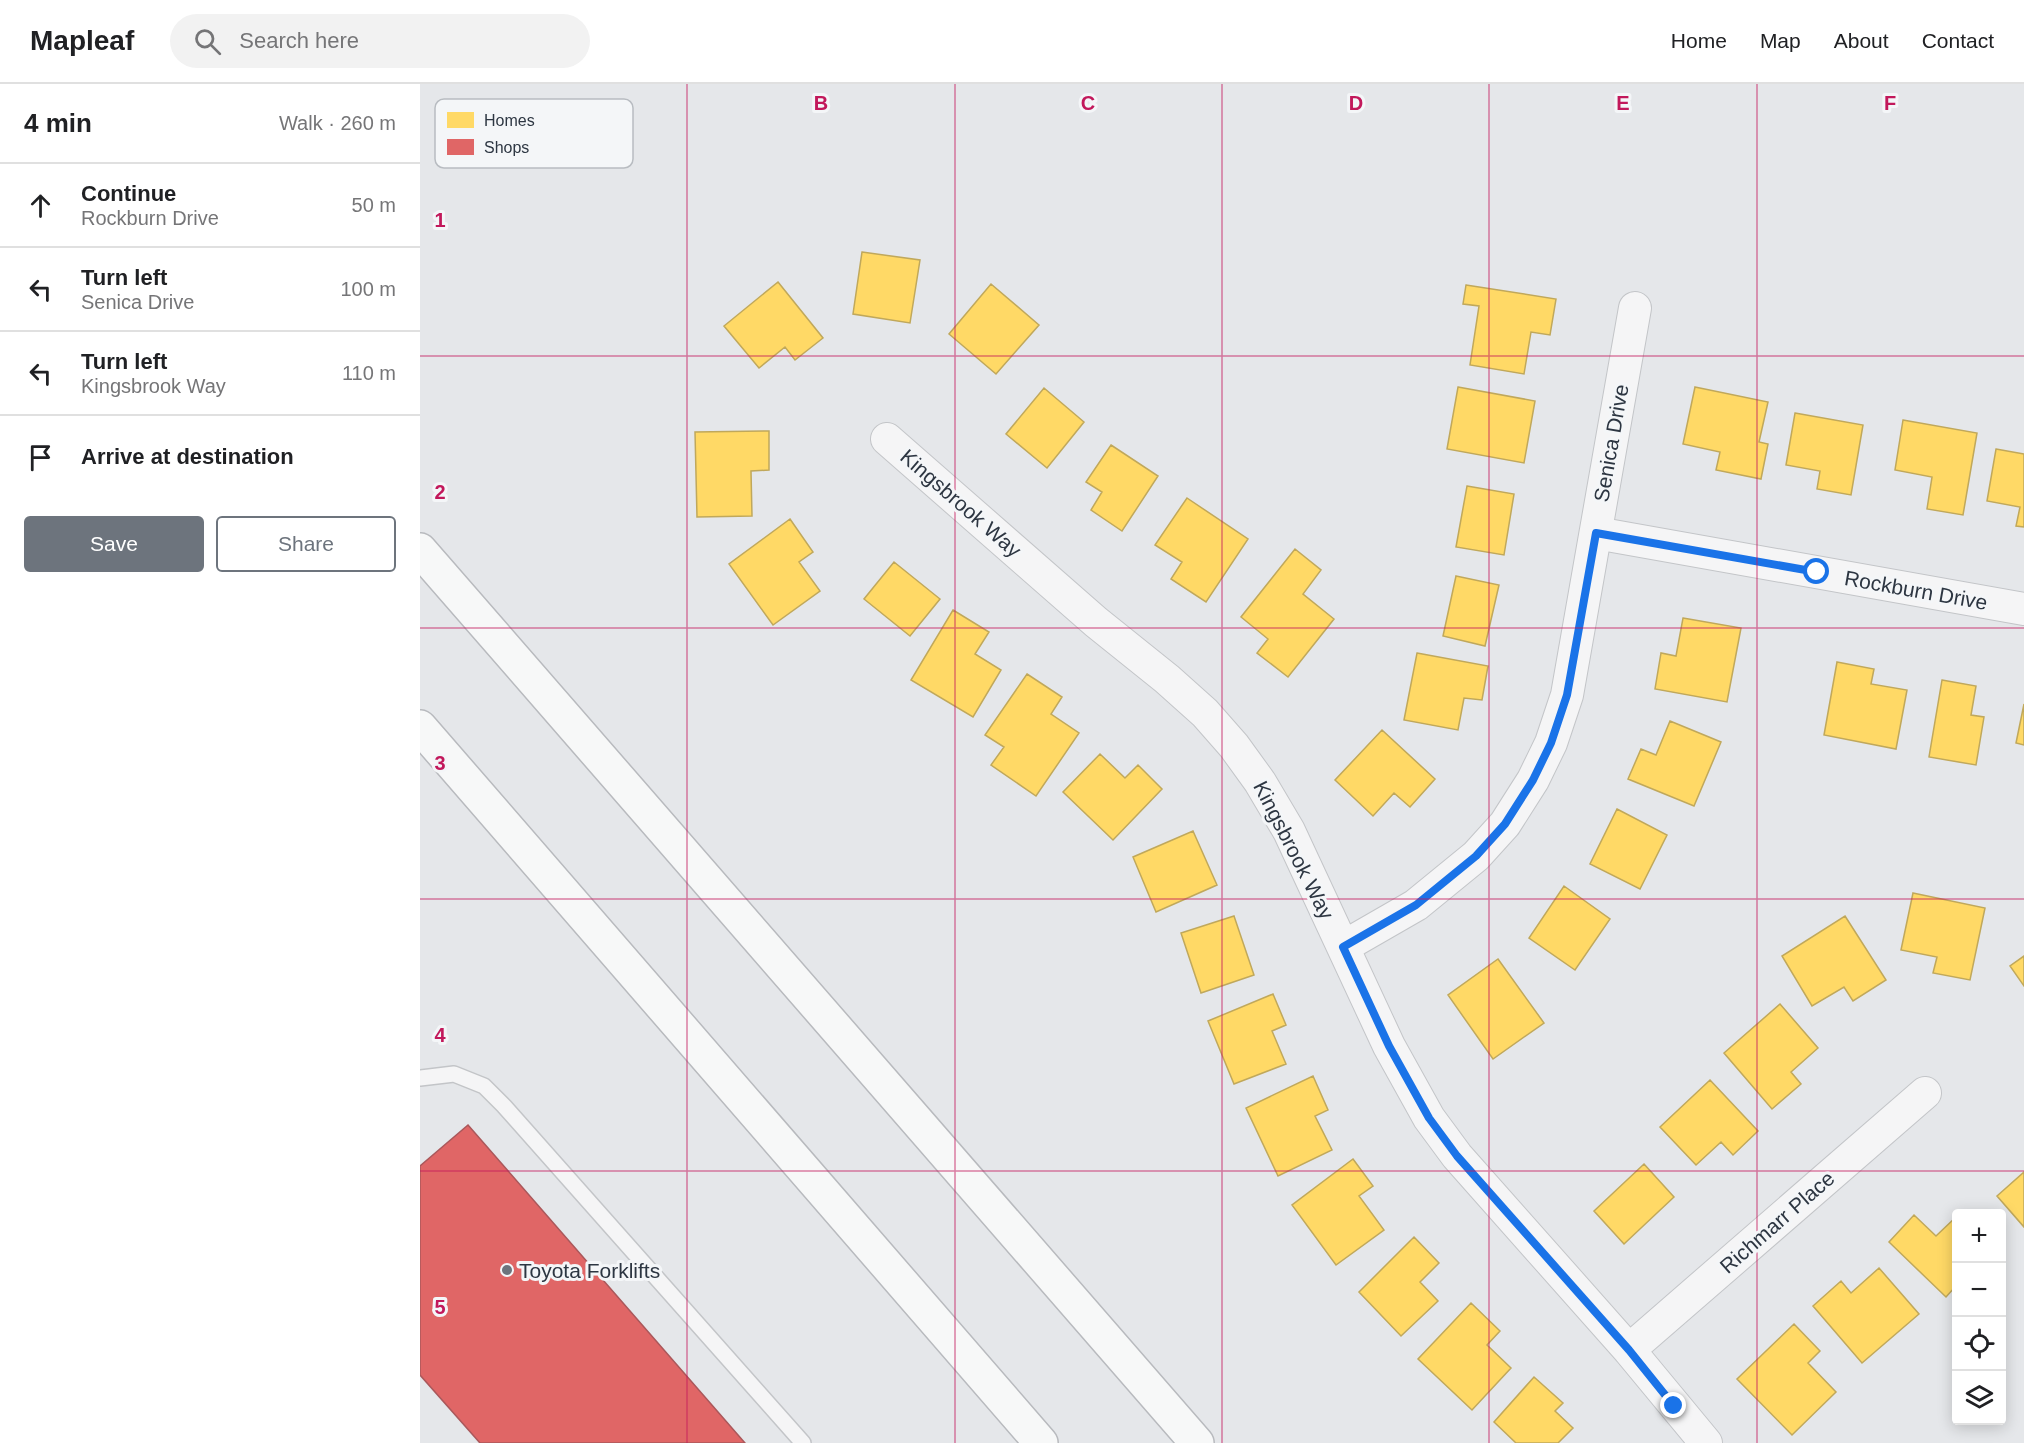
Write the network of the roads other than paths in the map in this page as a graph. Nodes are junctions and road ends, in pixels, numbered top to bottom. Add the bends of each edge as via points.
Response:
1 (1635, 308) dead end
2 (887, 439) dead end
3 (1596, 533) junction
4 (420, 550) edge
5 (2024, 609) edge
6 (420, 728) edge
7 (1343, 947) junction
8 (420, 1078) edge
9 (1925, 1093) dead end
10 (1629, 1350) junction
11 (803, 1443) edge
12 (1041, 1443) edge
13 (1197, 1443) edge
14 (1706, 1443) edge

1 - 3 street, Senica Drive
2 - 7 street, Kingsbrook Way via 1205,713 1260,782 1289,831
3 - 5 street, Rockburn Drive
3 - 7 street, Senica Drive via 1567,695 1533,780 1505,824 1476,856 1416,905
4 - 13 highway
6 - 12 highway
7 - 10 street, Kingsbrook Way via 1389,1046 1429,1118 1457,1156
8 - 11 lane via 454,1074 484,1086 498,1099
9 - 10 street, Richmarr Place
10 - 14 street, Kingsbrook Way

